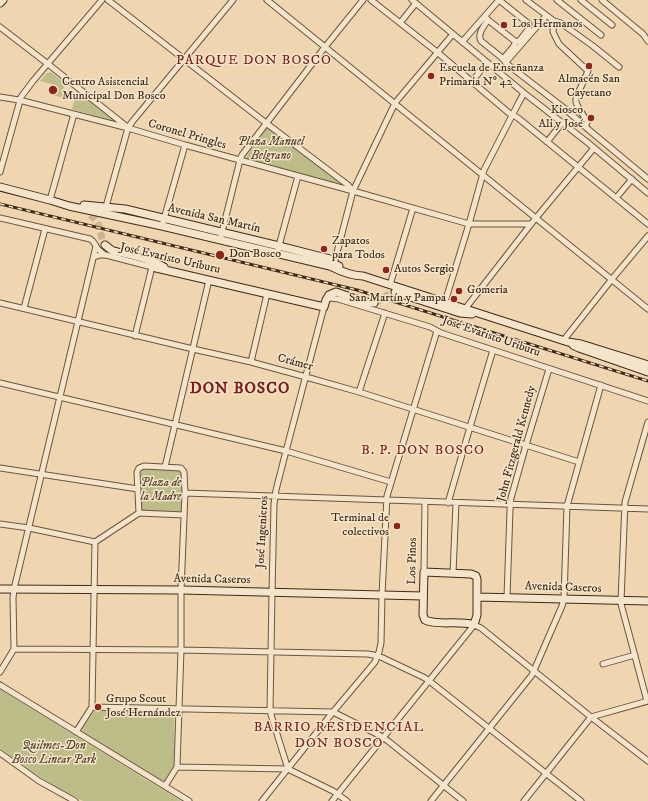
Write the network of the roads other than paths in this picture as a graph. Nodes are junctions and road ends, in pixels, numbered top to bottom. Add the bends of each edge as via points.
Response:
1 (3, 0) edge
2 (102, 0) edge
3 (108, 0) edge
4 (233, 0) edge
5 (267, 0) edge
6 (363, 0) edge
7 (371, 0) edge
8 (499, 0) edge
9 (526, 0) edge
10 (557, 0) edge
11 (581, 0) edge
12 (602, 0) edge
13 (414, 2) edge
14 (0, 3) edge
15 (546, 16) junction
16 (486, 18) junction
17 (554, 21) junction
18 (400, 23) junction
19 (612, 25) dead end
20 (0, 28) edge
21 (453, 34) junction
22 (601, 35) dead end
23 (648, 41) edge
24 (462, 42) junction
25 (516, 42) junction
26 (325, 47) junction
27 (437, 52) junction
28 (184, 59) junction
29 (504, 61) junction
30 (487, 62) junction
31 (48, 64) junction
32 (619, 67) dead end
33 (472, 82) junction
34 (524, 93) junction
35 (0, 98) edge
36 (20, 100) junction
37 (395, 103) junction
38 (74, 114) junction
39 (512, 115) junction
40 (266, 123) junction
41 (562, 123) junction
42 (584, 126) junction
43 (128, 128) junction
44 (589, 130) junction
45 (547, 142) junction
46 (587, 142) junction
47 (185, 145) junction
48 (594, 148) junction
49 (240, 160) junction
50 (578, 167) junction
51 (0, 172) edge
52 (483, 175) junction
53 (298, 176) junction
54 (632, 179) junction
55 (648, 179) edge
56 (3, 188) edge
57 (353, 191) junction
58 (648, 193) edge
59 (616, 198) junction
60 (52, 200) junction
61 (413, 208) junction
62 (105, 210) junction
63 (90, 215) tunnel mouth
64 (0, 218) edge
65 (536, 219) junction
66 (163, 222) junction
67 (469, 224) junction
68 (531, 224) junction
69 (648, 224) edge
70 (45, 229) junction
71 (221, 236) junction
72 (648, 236) edge
73 (105, 245) dead end
74 (96, 246) junction
75 (278, 249) junction
76 (106, 255) junction
77 (94, 257) junction
78 (296, 258) junction
79 (327, 258) junction
80 (334, 264) junction
81 (152, 267) junction
82 (171, 271) junction
83 (363, 276) junction
84 (612, 279) junction
85 (209, 280) junction
86 (390, 285) junction
87 (395, 292) dead end
88 (267, 294) junction
89 (326, 300) junction
90 (445, 302) junction
91 (0, 303) edge
92 (374, 303) tunnel mouth
93 (324, 307) junction
94 (24, 308) junction
95 (465, 309) junction
96 (648, 309) edge
97 (385, 313) junction
98 (480, 314) junction
99 (78, 322) junction
100 (437, 331) junction
101 (135, 336) junction
102 (566, 341) junction
103 (193, 349) junction
104 (493, 350) junction
105 (251, 362) junction
106 (648, 365) edge
107 (549, 369) junction
108 (648, 372) edge
109 (306, 376) junction
110 (0, 383) edge
111 (601, 386) junction
112 (359, 392) junction
113 (59, 397) junction
114 (648, 401) edge
115 (413, 409) junction
116 (648, 422) edge
117 (176, 424) junction
118 (470, 427) junction
119 (526, 445) junction
120 (286, 451) junction
121 (579, 462) junction
122 (165, 467) junction
123 (0, 468) edge
124 (42, 474) junction
125 (391, 482) junction
126 (138, 489) junction
127 (185, 493) junction
128 (275, 496) junction
129 (386, 501) junction
130 (425, 502) junction
131 (448, 502) junction
132 (456, 503) junction
133 (510, 504) junction
134 (567, 506) junction
135 (624, 509) junction
136 (648, 509) edge
137 (138, 513) junction
138 (184, 515) junction
139 (0, 524) edge
140 (29, 528) junction
141 (95, 542) junction
142 (424, 572) junction
143 (453, 573) junction
144 (0, 589) edge
145 (14, 589) junction
146 (93, 590) junction
147 (181, 590) junction
148 (272, 593) junction
149 (382, 595) junction
150 (423, 596) junction
151 (477, 597) junction
152 (507, 597) junction
153 (564, 599) junction
154 (621, 600) junction
155 (648, 601) edge
156 (474, 624) junction
157 (14, 649) junction
158 (93, 650) junction
159 (181, 650) junction
160 (271, 652) junction
161 (635, 655) junction
162 (378, 656) junction
163 (603, 664) dead end
164 (534, 671) junction
165 (0, 672) edge
166 (428, 681) junction
167 (0, 685) edge
168 (647, 701) edge
169 (92, 707) junction
170 (178, 709) junction
171 (270, 711) junction
172 (333, 712) junction
173 (590, 717) junction
174 (489, 728) junction
175 (76, 732) junction
176 (383, 738) junction
177 (0, 753) edge
178 (648, 761) edge
179 (177, 767) junction
180 (288, 769) junction
181 (546, 774) junction
182 (443, 785) junction
183 (165, 786) junction
184 (338, 794) junction
185 (75, 801) edge
186 (189, 801) edge
187 (262, 801) edge
188 (332, 801) edge
189 (347, 801) edge
190 (431, 801) edge
191 (463, 801) edge
192 (524, 801) edge
193 (581, 801) edge

1 - 14 street
2 - 31 street
3 - 28 street
4 - 28 street
5 - 26 street
6 - 26 street
7 - 18 street
8 - 16 street
8 - 25 street via 530,26
9 - 15 street
10 - 22 street
11 - 19 street
12 - 23 street
13 - 18 street
13 - 21 street
15 - 17 street
15 - 29 street
16 - 24 street
16 - 25 street
16 - 29 street via 479,39
17 - 32 street via 561,23
17 - 42 street via 553,32 560,44 588,71 576,98 577,105 587,121
18 - 27 street
20 - 31 street
21 - 24 street
21 - 27 street
24 - 30 street
25 - 29 street
26 - 37 street
26 - 40 street
27 - 33 street
27 - 37 street
28 - 40 street
28 - 43 street
29 - 42 street
30 - 33 street
30 - 34 street
31 - 36 street
31 - 43 street
33 - 39 street
34 - 39 street
34 - 41 street
35 - 36 street, Coronel Pringles
36 - 38 street, Coronel Pringles
36 - 51 street
37 - 52 street
37 - 57 street
38 - 43 street, Coronel Pringles
38 - 60 street
39 - 45 street
39 - 52 street
40 - 49 street
40 - 57 street
41 - 45 street
41 - 46 street
42 - 44 street
43 - 47 street, Coronel Pringles
43 - 62 street
44 - 46 street
44 - 55 street
45 - 50 street
46 - 48 street
47 - 49 street, Coronel Pringles
47 - 66 street
48 - 50 street
48 - 54 street
49 - 53 street, Coronel Pringles
49 - 71 street
50 - 59 street
50 - 65 street
52 - 65 street
52 - 67 street
53 - 57 street, Coronel Pringles
53 - 75 street
54 - 58 street
54 - 59 street
56 - 60 street, Avenida San Martín
56 - 63 street via 34,200
57 - 61 street, Coronel Pringles
57 - 80 street
59 - 69 street
60 - 62 street, Avenida San Martín
61 - 67 street, Coronel Pringles
61 - 86 street
62 - 66 street, Avenida San Martín via 125,209
64 - 70 street, José Evaristo Uriburu
65 - 68 street
65 - 84 street
66 - 71 street, Avenida San Martín
67 - 68 street, Coronel Pringles
67 - 90 street
68 - 95 street
70 - 74 street, José Evaristo Uriburu via 93,240
70 - 94 street
71 - 75 street, Avenida San Martín
72 - 84 street
73 - 82 street via 110,250 144,258
74 - 76 street, José Evaristo Uriburu
74 - 77 street
75 - 78 street, Avenida San Martín
75 - 79 street, Avenida San Martín
76 - 77 street, José Evaristo Uriburu
76 - 81 street, José Evaristo Uriburu
77 - 99 street
78 - 79 street via 297,255 323,261
78 - 83 street, Avenida San Martín
79 - 80 street, Avenida San Martín
80 - 83 street, Avenida San Martín
81 - 82 street, José Evaristo Uriburu
81 - 101 street
82 - 85 street, José Evaristo Uriburu
83 - 86 street, Avenida San Martín
84 - 96 street
84 - 102 street
85 - 88 street, José Evaristo Uriburu
85 - 103 street
86 - 90 street, Avenida San Martín
87 - 98 street via 460,313
88 - 93 street, José Evaristo Uriburu
88 - 105 street
89 - 92 street via 329,294 336,292
89 - 93 street, José Ingenieros
89 - 97 street, José Evaristo Uriburu via 338,299
90 - 95 street, Avenida San Martín
91 - 94 street, Crámer
93 - 109 street, José Ingenieros
94 - 99 street, Crámer
95 - 98 street, Avenida San Martín
97 - 100 street, José Evaristo Uriburu
97 - 112 street
98 - 102 street, Avenida San Martín
99 - 101 street, Crámer
99 - 113 street
100 - 104 street, José Evaristo Uriburu
100 - 115 street
101 - 103 street, Crámer
102 - 106 street, Avenida San Martín
102 - 108 street, Avenida San Martín
103 - 105 street, Crámer
103 - 117 street
104 - 107 street, José Evaristo Uriburu
104 - 118 street
105 - 109 street, Crámer
107 - 111 street, José Evaristo Uriburu
107 - 119 street, John Fitzgerald Kennedy
109 - 112 street, Crámer
109 - 120 street, José Ingenieros
110 - 113 street
111 - 114 street, José Evaristo Uriburu
111 - 121 street
112 - 115 street, Crámer
113 - 117 street
113 - 124 street
115 - 118 street, Crámer
115 - 125 street
116 - 135 street
117 - 120 street
117 - 122 street
118 - 119 street, Crámer
118 - 131 street
119 - 121 street, Crámer
119 - 133 street, John Fitzgerald Kennedy
120 - 125 street
120 - 128 street, José Ingenieros
121 - 134 street
122 - 126 street via 139,468
122 - 127 street via 181,468 184,472
123 - 124 street
124 - 126 street
124 - 140 street
125 - 129 street
126 - 137 street
127 - 128 street
127 - 138 street
128 - 129 street
128 - 148 street, José Ingenieros
129 - 130 street
129 - 149 street
130 - 131 street
130 - 142 street, Los Pinos
131 - 132 street
132 - 133 street
132 - 143 street
133 - 134 street
133 - 152 street, John Fitzgerald Kennedy
134 - 135 street
134 - 153 street
135 - 136 street
135 - 154 street
137 - 138 street
137 - 141 street
138 - 147 street
139 - 140 street
140 - 141 street
140 - 145 street
141 - 146 street
142 - 143 street
142 - 150 street, Los Pinos
143 - 151 street via 476,576
144 - 145 street, Avenida Caseros
145 - 146 street, Avenida Caseros
145 - 157 street
146 - 147 street, Avenida Caseros
146 - 158 street
147 - 148 street, Avenida Caseros
147 - 159 street
148 - 149 street, Avenida Caseros
148 - 160 street, José Ingenieros
149 - 150 street, Avenida Caseros
149 - 162 street via 381,643
150 - 156 street, Los Pinos via 425,620
151 - 152 street, Avenida Caseros
151 - 156 street
152 - 153 street, Avenida Caseros
153 - 154 street, Avenida Caseros
153 - 164 street
154 - 155 street, Avenida Caseros
154 - 161 street
156 - 164 street
156 - 166 street
157 - 158 street
157 - 165 street
158 - 159 street
158 - 169 street
159 - 160 street
159 - 170 street
160 - 162 street
160 - 171 street, José Ingenieros
161 - 163 street
161 - 168 street
162 - 166 street
162 - 172 street
164 - 173 street
164 - 174 street
166 - 174 street
166 - 176 street
167 - 175 street
168 - 173 street
169 - 170 street
169 - 175 street
170 - 171 street
170 - 179 street
171 - 172 street
171 - 180 street, José Ingenieros
172 - 176 street
172 - 180 street
173 - 178 street
173 - 181 street
174 - 181 street
174 - 182 street
175 - 183 street
176 - 182 street
176 - 184 street
177 - 185 street via 39,781
179 - 180 street
179 - 183 street
180 - 184 street
180 - 187 street
181 - 192 street
181 - 193 street
182 - 190 street
182 - 191 street
183 - 186 street
184 - 188 street
184 - 189 street

